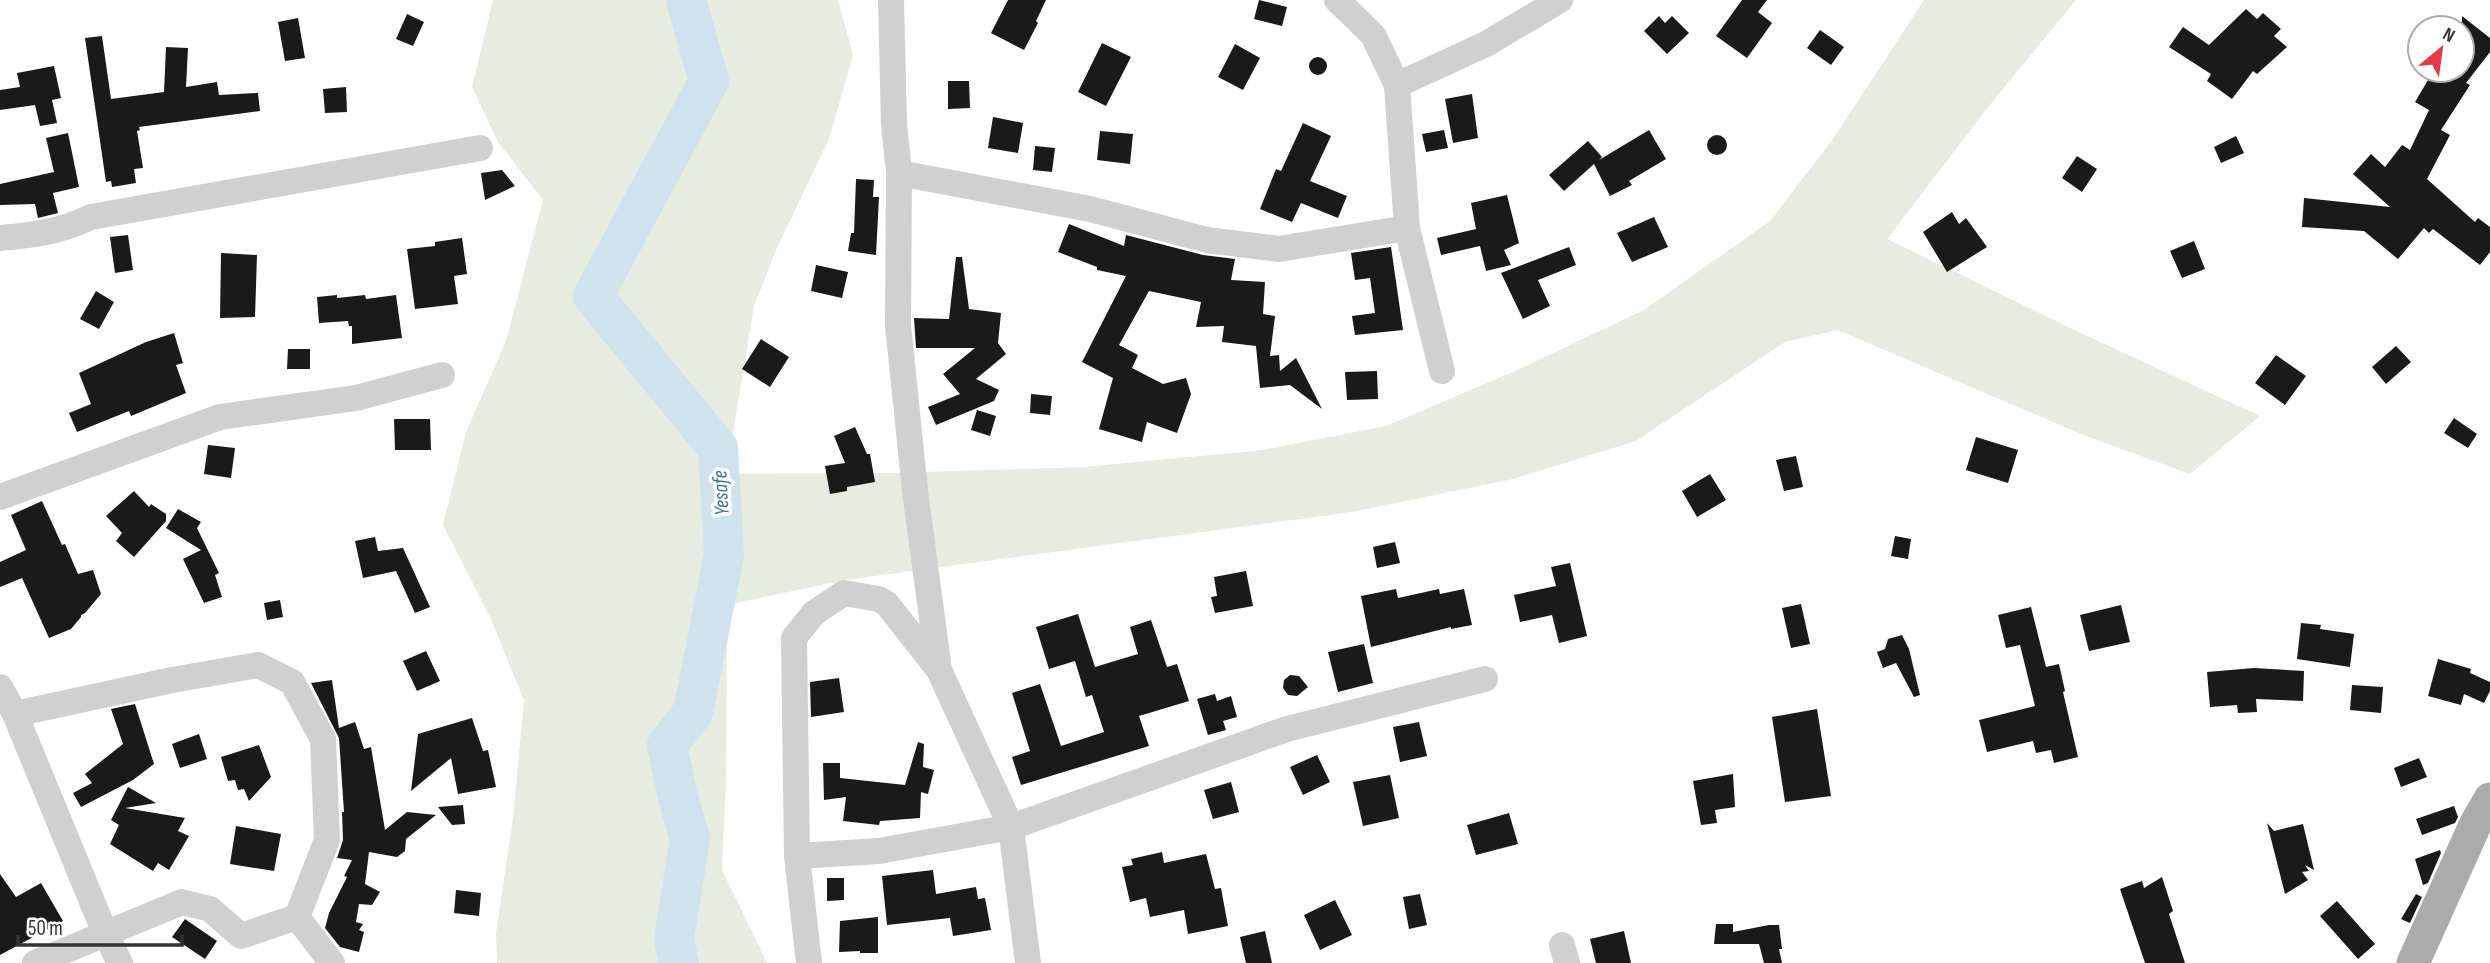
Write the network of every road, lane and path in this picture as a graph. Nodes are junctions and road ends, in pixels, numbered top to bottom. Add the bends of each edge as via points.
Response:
1 (891, 0) edge
2 (1337, 0) edge
3 (1560, 0) edge
4 (1397, 85) junction
5 (480, 148) dead end
6 (899, 173) junction
7 (1407, 228) junction
8 (0, 238) edge
9 (1442, 371) dead end
10 (442, 374) dead end
11 (0, 496) edge
12 (939, 670) junction
13 (1485, 679) dead end
14 (0, 687) edge
15 (15, 714) junction
16 (2490, 799) edge
17 (1011, 827) junction
18 (797, 856) junction
19 (297, 917) junction
20 (105, 933) junction
21 (35, 963) edge
22 (120, 963) edge
23 (332, 963) edge
24 (808, 963) edge
25 (1028, 963) edge
26 (2413, 963) edge

1 - 6 street
2 - 4 street via 1373,35
3 - 4 street via 1486,44
4 - 7 street
5 - 8 street via 91,217 41,235
6 - 7 street via 1090,209 1207,240 1279,249
6 - 12 street via 898,325
7 - 9 street
10 - 11 street via 356,398 220,416
12 - 17 street
12 - 18 street via 879,599 845,593 814,613 794,638
13 - 17 street via 1287,729
14 - 15 street
15 - 19 street via 258,665 292,682 323,739 327,839
15 - 20 street
16 - 26 main road
17 - 18 street via 879,851
17 - 25 street
18 - 24 street
19 - 20 street via 241,936 210,909 182,902
19 - 23 street
20 - 21 street
20 - 22 street

